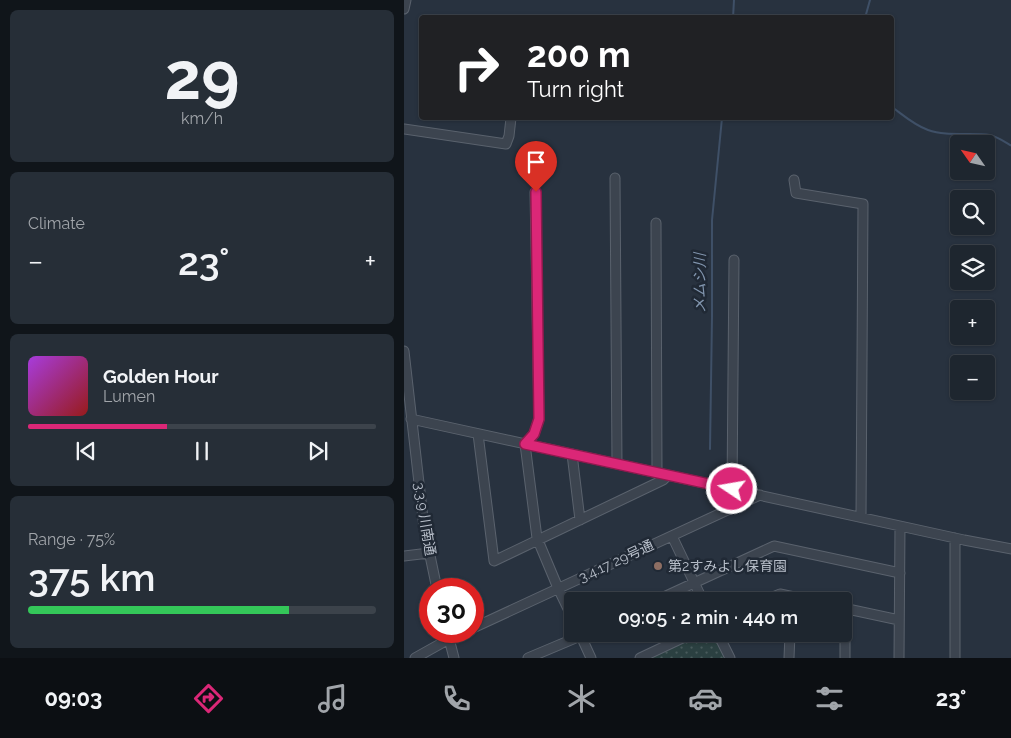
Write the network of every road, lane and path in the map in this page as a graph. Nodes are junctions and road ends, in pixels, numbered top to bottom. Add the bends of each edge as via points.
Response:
1 (406, 0) edge
2 (404, 9) edge
3 (511, 120) edge
4 (404, 129) edge
5 (615, 178) dead end
6 (794, 180) dead end
7 (536, 192) dead end
8 (656, 223) dead end
9 (734, 260) dead end
10 (404, 351) edge
11 (409, 422) edge
12 (478, 434) junction
13 (525, 444) junction
14 (572, 454) junction
15 (617, 464) junction
16 (657, 472) junction
17 (668, 475) junction
18 (732, 489) junction
19 (760, 495) junction
20 (861, 517) junction
21 (580, 520) junction
22 (900, 526) junction
23 (672, 536) junction
24 (955, 538) junction
25 (538, 540) junction
26 (1011, 549) edge
27 (429, 553) junction
28 (404, 556) edge
29 (900, 573) junction
30 (435, 578) edge
31 (694, 583) junction
32 (558, 588) junction
33 (674, 592) edge
34 (698, 592) edge
35 (564, 600) edge
36 (852, 610) edge
37 (899, 620) junction
38 (484, 623) edge
39 (564, 642) edge
40 (585, 642) edge
41 (674, 642) edge
42 (722, 642) edge
43 (790, 642) edge
44 (845, 642) edge
45 (437, 643) edge
46 (450, 643) edge
47 (415, 658) edge
48 (454, 658) edge
49 (528, 658) edge
50 (592, 658) edge
51 (640, 658) edge
52 (730, 658) edge
53 (789, 658) edge
54 (845, 658) edge
55 (898, 658) edge
56 (955, 658) edge

1 - 2 street
3 - 4 street via 506,144
5 - 15 street
6 - 20 street via 796,193 863,204
7 - 13 street via 539,419 534,434
8 - 16 street
9 - 18 street
10 - 11 street, 3.3.9 川南通
11 - 12 street
11 - 27 street, 3.3.9 川南通
12 - 13 street
12 - 25 street via 494,561
13 - 14 street
13 - 25 street
14 - 15 street
14 - 21 street
15 - 16 street
16 - 17 street
17 - 18 street
17 - 21 street
18 - 19 street
19 - 20 street
19 - 23 street, 3.4.17 29号通
20 - 22 street
21 - 25 street
22 - 24 street
22 - 29 street
23 - 31 street
23 - 32 street, 3.4.17 29号通
24 - 26 street
24 - 56 street
25 - 32 street
27 - 28 street
27 - 30 street, 3.3.9 川南通
29 - 31 street via 774,546
29 - 37 street
31 - 33 street
31 - 34 street
32 - 35 street
32 - 38 street, 3.4.17 29号通
36 - 37 street
37 - 55 street
39 - 49 street
40 - 50 street
41 - 51 street
42 - 52 street
43 - 53 street
44 - 54 street
45 - 47 street
46 - 48 street

